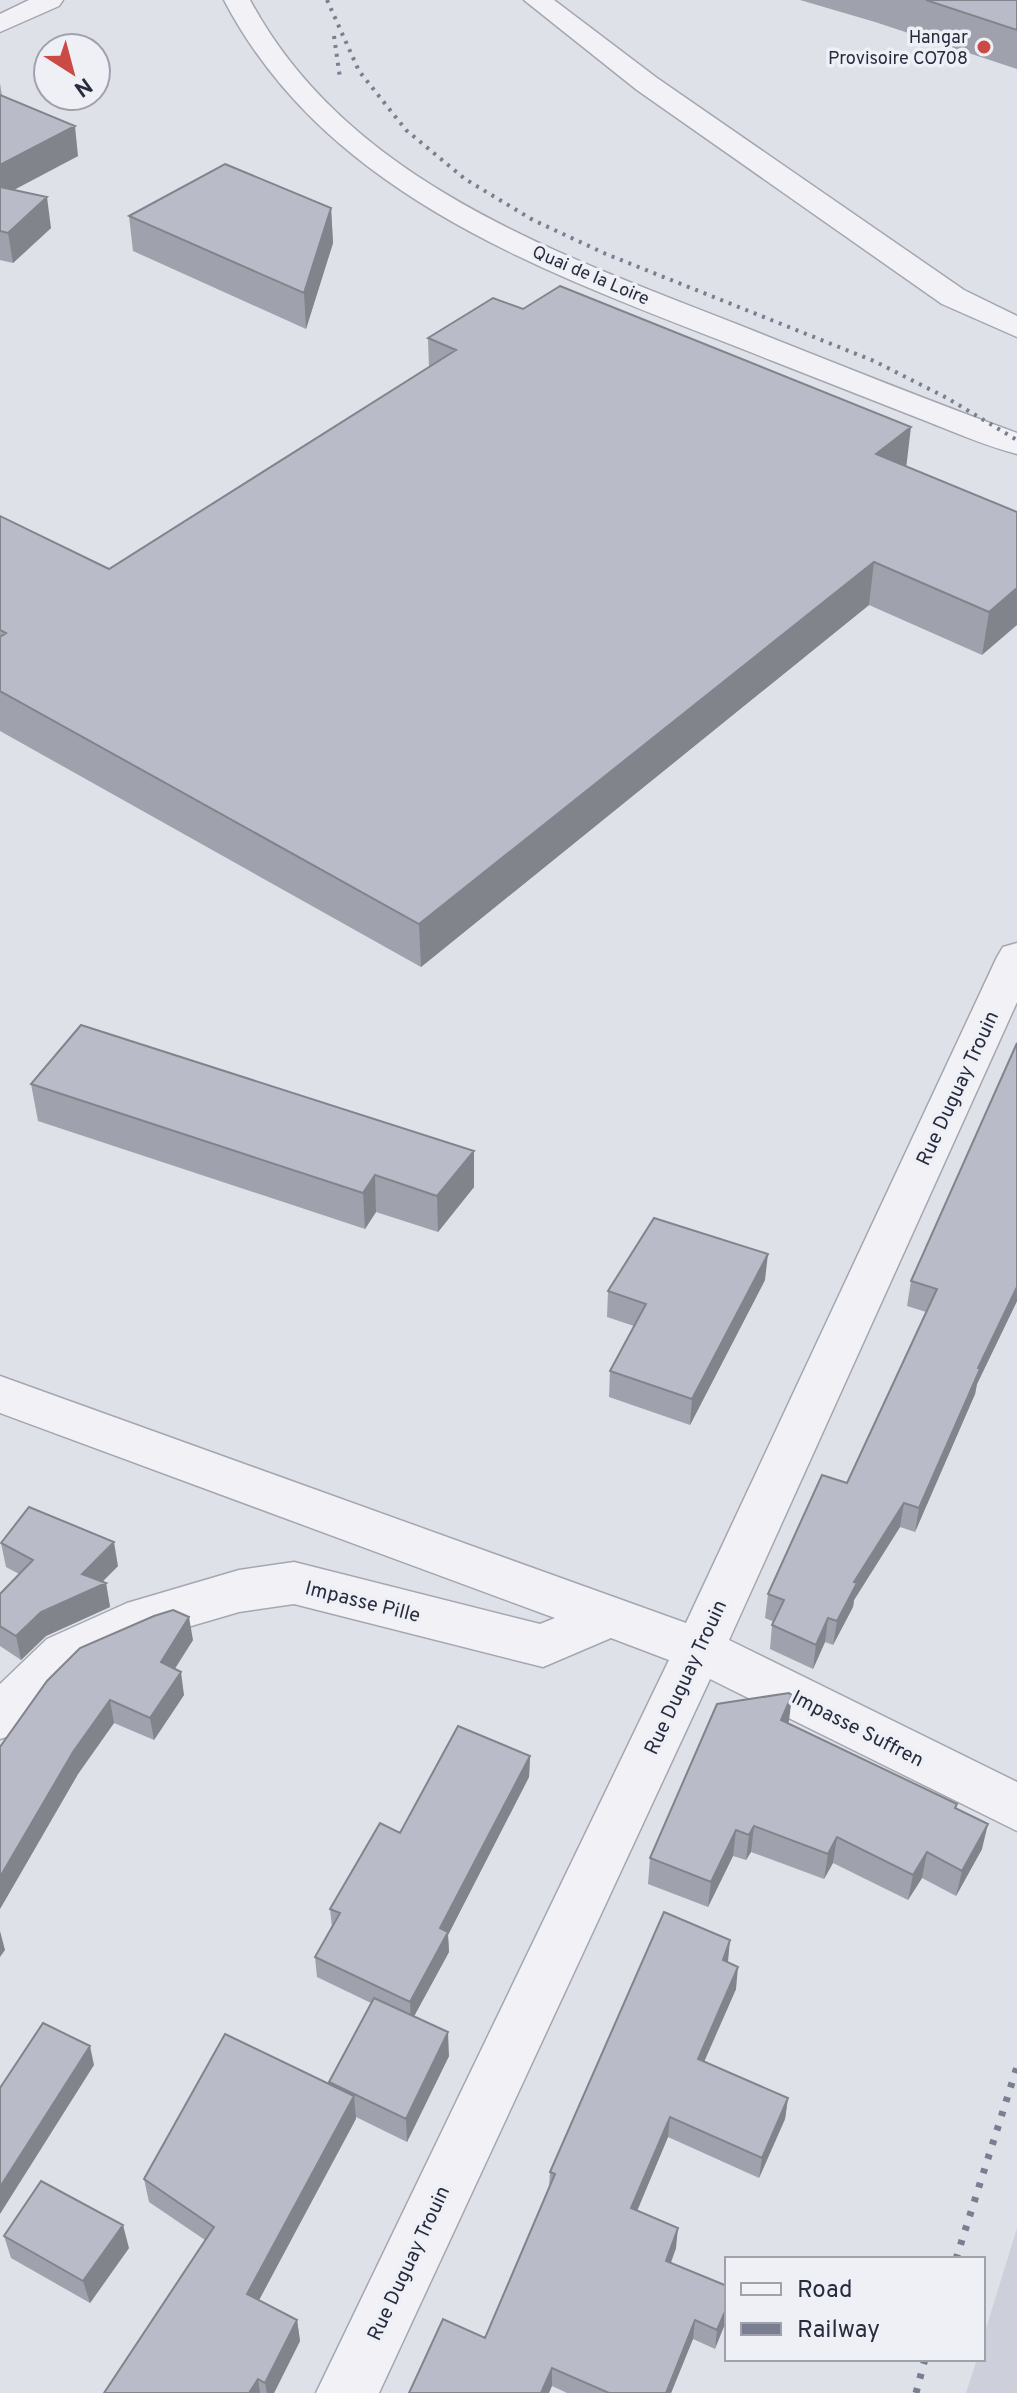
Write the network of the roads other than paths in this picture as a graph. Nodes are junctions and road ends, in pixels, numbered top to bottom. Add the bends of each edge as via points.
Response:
1 (50, 0) edge
2 (237, 0) edge
3 (537, 0) edge
4 (0, 24) edge
5 (1017, 328) edge
6 (1017, 444) edge
7 (1017, 957) edge
8 (0, 1394) edge
9 (609, 1616) junction
10 (699, 1649) junction
11 (0, 1717) edge
12 (1017, 1808) edge
13 (347, 2393) edge

1 - 4 street
2 - 6 street, Quai de la Loire via 274,62 326,118 394,173 482,227 626,291
3 - 5 street via 647,84 953,297
7 - 10 street, Rue Duguay Trouin
8 - 9 street, Impasse Suffren
9 - 10 street, Impasse Suffren
9 - 11 street, Impasse Pille via 543,1646 294,1583 239,1591 145,1618 65,1654
10 - 12 street, Impasse Suffren
10 - 13 street, Rue Duguay Trouin

